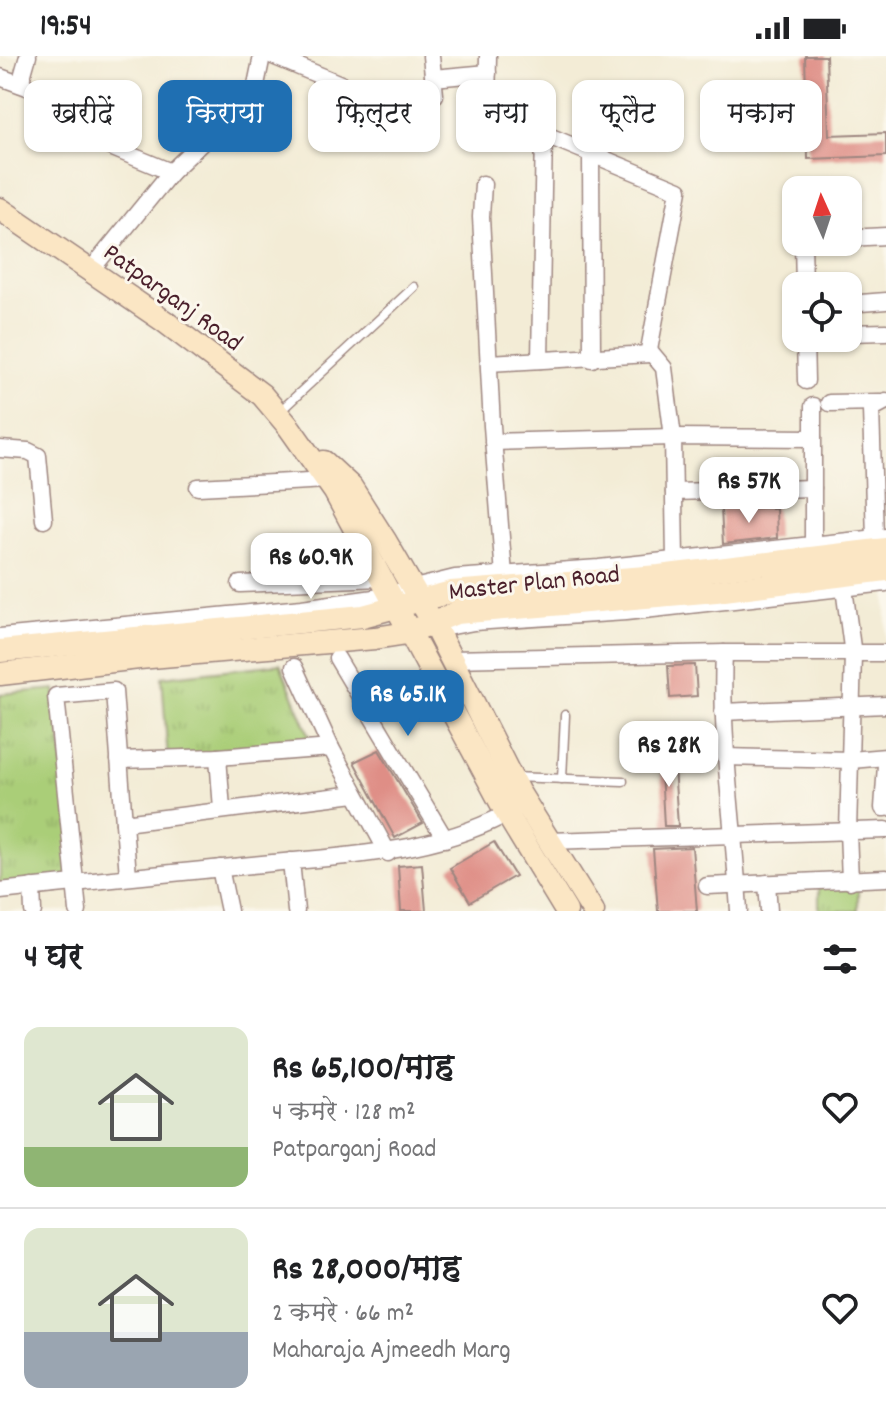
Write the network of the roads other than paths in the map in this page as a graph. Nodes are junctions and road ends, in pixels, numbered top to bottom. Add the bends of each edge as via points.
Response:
1 (28, 56) edge
2 (262, 56) edge
3 (273, 56) edge
4 (431, 56) edge
5 (488, 64) edge
6 (0, 77) edge
7 (331, 80) edge
8 (20, 84) junction
9 (24, 86) edge
10 (556, 139) edge
11 (123, 152) edge
12 (544, 152) edge
13 (591, 155) junction
14 (171, 172) junction
15 (483, 184) dead end
16 (0, 209) edge
17 (886, 236) edge
18 (862, 237) edge
19 (91, 270) junction
20 (414, 287) dead end
21 (886, 301) edge
22 (862, 303) edge
23 (886, 332) edge
24 (862, 333) edge
25 (805, 352) edge
26 (650, 354) junction
27 (592, 359) junction
28 (540, 360) junction
29 (489, 363) junction
30 (806, 381) dead end
31 (883, 402) edge
32 (278, 414) junction
33 (673, 437) junction
34 (813, 438) junction
35 (493, 442) junction
36 (302, 443) junction
37 (0, 449) edge
38 (327, 480) junction
39 (198, 487) dead end
40 (813, 488) junction
41 (674, 492) junction
42 (44, 520) dead end
43 (882, 541) edge
44 (813, 546) junction
45 (675, 560) junction
46 (886, 570) edge
47 (504, 575) junction
48 (886, 583) edge
49 (240, 584) dead end
50 (388, 593) junction
51 (845, 593) junction
52 (886, 594) edge
53 (417, 595) junction
54 (434, 625) junction
55 (407, 633) junction
56 (0, 637) edge
57 (0, 651) edge
58 (724, 653) junction
59 (886, 653) edge
60 (853, 655) junction
61 (337, 658) dead end
62 (451, 659) junction
63 (294, 667) dead end
64 (0, 674) edge
65 (886, 705) edge
66 (853, 707) junction
67 (723, 712) junction
68 (565, 715) dead end
69 (331, 748) junction
70 (218, 757) junction
71 (726, 757) junction
72 (886, 757) edge
73 (119, 760) junction
74 (851, 760) junction
75 (886, 765) edge
76 (510, 777) junction
77 (562, 779) junction
78 (623, 781) dead end
79 (355, 794) junction
80 (516, 808) junction
81 (886, 808) edge
82 (222, 809) junction
83 (124, 823) junction
84 (886, 830) edge
85 (848, 831) junction
86 (734, 834) junction
87 (445, 839) junction
88 (549, 841) junction
89 (388, 853) junction
90 (291, 861) junction
91 (220, 868) junction
92 (128, 876) junction
93 (886, 878) edge
94 (850, 881) junction
95 (76, 882) junction
96 (767, 883) junction
97 (737, 884) junction
98 (707, 886) dead end
99 (32, 887) junction
100 (0, 891) edge
101 (33, 911) edge
102 (78, 911) edge
103 (229, 911) edge
104 (296, 911) edge
105 (566, 911) edge
106 (593, 911) edge
107 (739, 911) edge
108 (769, 911) edge

1 - 8 street
2 - 14 street via 249,99
3 - 7 street
4 - 5 street via 434,87
6 - 8 street
8 - 9 street
10 - 13 street
11 - 14 street
12 - 28 street
13 - 26 street via 679,190
13 - 27 street
14 - 19 street
15 - 29 street
16 - 19 main road, Patparganj Road
17 - 18 street
19 - 32 main road, Patparganj Road via 262,395
20 - 32 lane
21 - 22 street
23 - 24 street
25 - 30 street
26 - 27 street
26 - 33 street via 664,368
27 - 28 street
28 - 29 street
29 - 35 street
31 - 34 street via 821,405
31 - 43 street via 871,409
32 - 36 main road, Patparganj Road
33 - 34 street
33 - 35 street
33 - 41 street
34 - 40 street
35 - 47 street
36 - 38 main road, Patparganj Road
36 - 53 main road, Patparganj Road via 351,487
37 - 42 street via 38,456
38 - 39 street
38 - 50 main road, Patparganj Road
40 - 41 street
40 - 44 street
41 - 45 street
43 - 44 street
43 - 53 main road, Master Plan Road via 659,576
44 - 45 street
45 - 47 street
46 - 54 main road, Master Plan Road via 456,613
47 - 53 street via 455,578
48 - 51 street
49 - 50 street
50 - 53 main road, Master Plan Road
50 - 55 main road, Patparganj Road
50 - 56 street via 302,608
50 - 57 main road, Master Plan Road via 363,616
51 - 52 street
51 - 54 street
51 - 60 street
53 - 54 main road, Patparganj Road
54 - 55 main road, Master Plan Road
54 - 62 main road, Patparganj Road
55 - 64 main road, Master Plan Road
55 - 80 main road, Patparganj Road
58 - 60 street
58 - 62 street
58 - 67 street
59 - 60 street
60 - 66 street
61 - 87 street
62 - 76 main road, Patparganj Road
63 - 69 street
65 - 66 street
66 - 67 street
66 - 74 street
67 - 71 street
68 - 77 lane
69 - 70 street
69 - 79 street
70 - 73 street
70 - 82 street
71 - 74 street
71 - 86 street
72 - 74 street
73 - 83 street
73 - 95 street via 114,691 56,696
74 - 85 street
75 - 81 street
76 - 77 lane
76 - 80 main road, Patparganj Road
77 - 78 lane
79 - 82 street
79 - 89 street
80 - 87 street
80 - 88 main road
80 - 105 main road, Patparganj Road
82 - 83 street
83 - 92 street
84 - 85 street
85 - 86 street
85 - 94 street
86 - 88 street
86 - 97 street
87 - 89 street
88 - 106 main road
89 - 90 street
90 - 91 street
90 - 104 street
91 - 92 street
91 - 103 street
92 - 95 street
93 - 94 street
94 - 96 street
95 - 99 street
95 - 102 street
96 - 97 street
96 - 108 street
97 - 98 street
97 - 107 street
99 - 100 street
99 - 101 street

